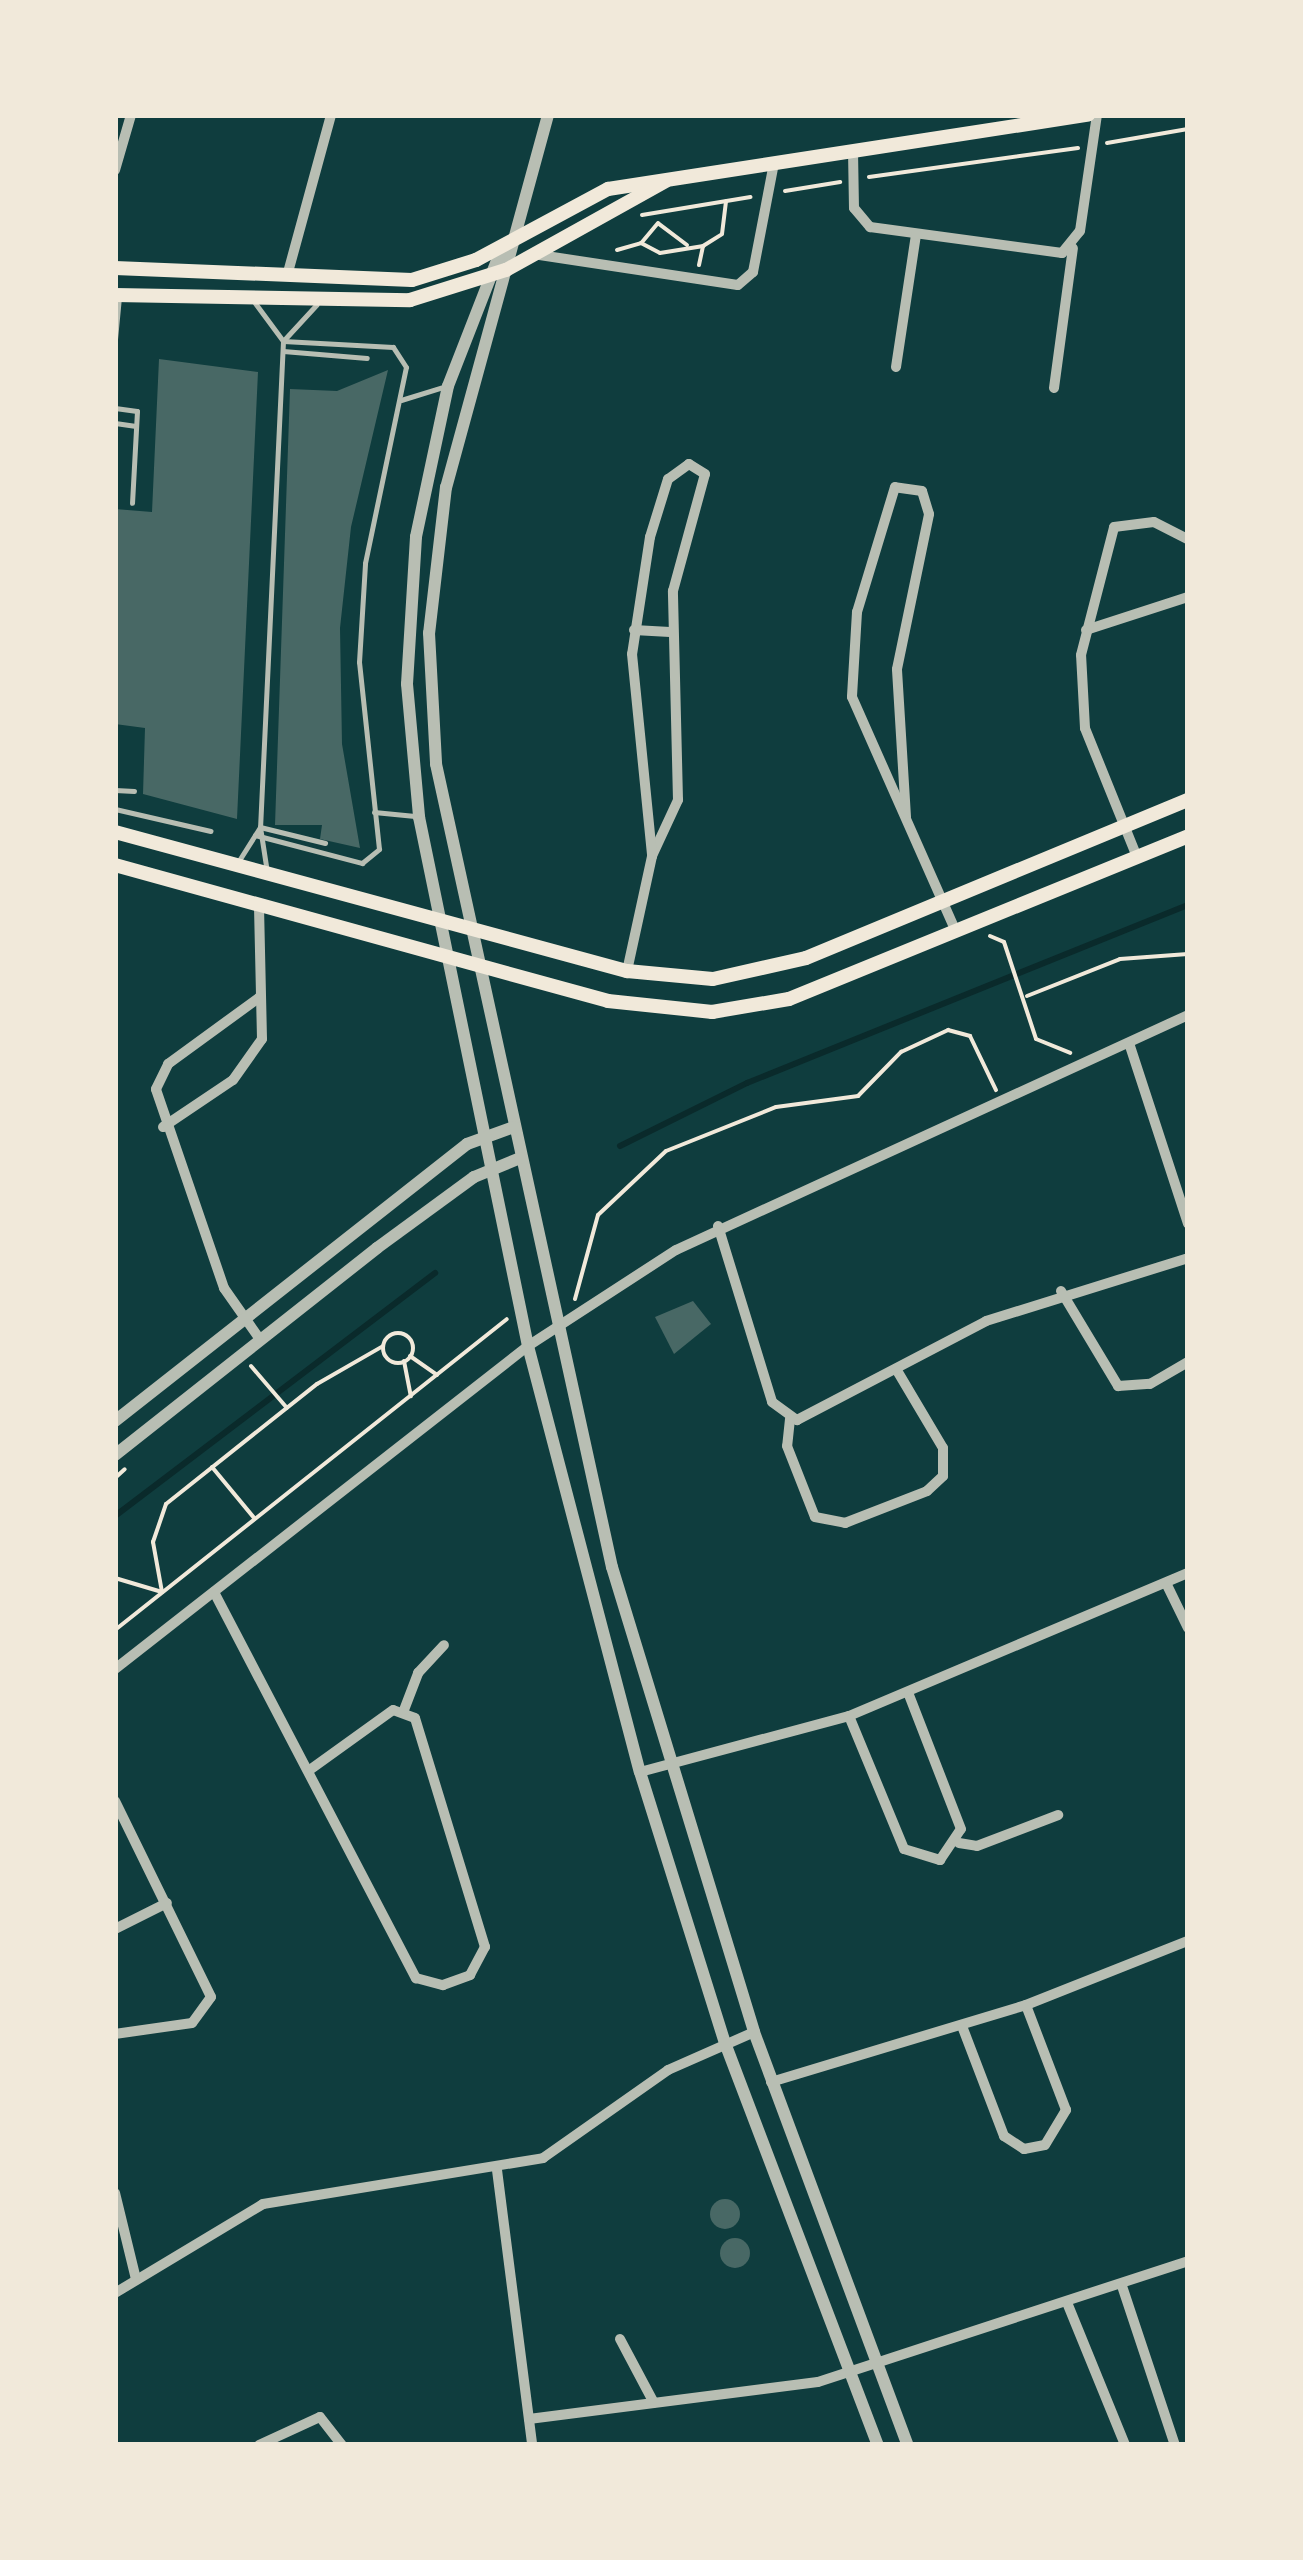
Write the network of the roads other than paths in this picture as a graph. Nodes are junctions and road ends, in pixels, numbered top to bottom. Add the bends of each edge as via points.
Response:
1 (130, 115) edge
2 (331, 115) edge
3 (548, 115) edge
4 (1088, 115) edge
5 (1097, 115) edge
6 (1054, 118) edge
7 (852, 151) junction
8 (774, 164) junction
9 (115, 170) edge
10 (666, 180) junction
11 (916, 234) junction
12 (508, 242) junction
13 (1073, 248) junction
14 (533, 254) junction
15 (115, 268) edge
16 (506, 270) junction
17 (287, 276) junction
18 (484, 280) junction
19 (117, 295) edge
20 (255, 303) junction
21 (317, 304) junction
22 (115, 339) edge
23 (283, 341) junction
24 (283, 351) junction
25 (367, 358) dead end
26 (896, 368) dead end
27 (448, 386) junction
28 (1054, 388) dead end
29 (401, 400) junction
30 (115, 408) edge
31 (115, 423) edge
32 (136, 426) junction
33 (132, 503) dead end
34 (1188, 538) edge
35 (1188, 597) edge
36 (634, 630) junction
37 (1086, 630) junction
38 (670, 632) junction
39 (115, 790) edge
40 (134, 792) dead end
41 (1188, 800) edge
42 (115, 808) edge
43 (374, 812) junction
44 (419, 816) junction
45 (906, 817) junction
46 (1125, 826) junction
47 (260, 827) junction
48 (210, 831) dead end
49 (115, 832) edge
50 (255, 835) junction
51 (1188, 836) edge
52 (263, 838) junction
53 (325, 843) dead end
54 (652, 856) junction
55 (1137, 857) junction
56 (115, 865) edge
57 (235, 866) junction
58 (268, 875) junction
59 (944, 902) junction
60 (259, 905) junction
61 (441, 922) junction
62 (474, 930) junction
63 (956, 932) junction
64 (448, 958) junction
65 (481, 967) junction
66 (627, 972) junction
67 (260, 996) junction
68 (1188, 1015) edge
69 (1129, 1043) junction
70 (163, 1127) junction
71 (514, 1127) junction
72 (484, 1134) junction
73 (520, 1158) junction
74 (492, 1167) junction
75 (1188, 1224) edge
76 (718, 1226) junction
77 (1188, 1258) edge
78 (1061, 1291) junction
79 (242, 1320) junction
80 (554, 1327) junction
81 (259, 1338) junction
82 (528, 1346) junction
83 (1188, 1362) edge
84 (896, 1369) junction
85 (790, 1419) junction
86 (115, 1421) edge
87 (115, 1455) edge
88 (1188, 1573) edge
89 (1168, 1584) junction
90 (214, 1592) junction
91 (1188, 1628) edge
92 (444, 1644) dead end
93 (115, 1669) edge
94 (909, 1694) junction
95 (404, 1710) junction
96 (849, 1716) junction
97 (668, 1765) junction
98 (311, 1769) junction
99 (640, 1772) junction
100 (115, 1801) edge
101 (1058, 1815) dead end
102 (959, 1843) junction
103 (167, 1902) junction
104 (115, 1928) edge
105 (1188, 1941) edge
106 (1026, 2005) junction
107 (962, 2026) junction
108 (754, 2032) junction
109 (115, 2034) edge
110 (725, 2043) junction
111 (770, 2082) junction
112 (497, 2170) junction
113 (115, 2193) edge
114 (1188, 2261) edge
115 (136, 2279) junction
116 (1122, 2286) junction
117 (115, 2293) edge
118 (1068, 2305) junction
119 (620, 2339) dead end
120 (876, 2364) junction
121 (850, 2372) junction
122 (654, 2403) junction
123 (529, 2419) junction
124 (259, 2445) edge
125 (342, 2445) edge
126 (532, 2445) edge
127 (878, 2445) edge
128 (908, 2445) edge
129 (1125, 2445) edge
130 (1175, 2445) edge

1 - 9 street
2 - 17 street
3 - 12 street
4 - 6 main road
5 - 13 street
6 - 7 main road
7 - 8 main road
7 - 11 street via 860,219
8 - 10 main road
8 - 14 street via 753,272 738,285
10 - 12 main road via 589,195
10 - 14 main road
11 - 13 street via 1049,254
11 - 26 street
12 - 16 street
12 - 17 main road via 412,280
12 - 18 street
13 - 28 street
14 - 16 main road
15 - 17 main road
16 - 18 main road
16 - 62 street via 446,486 430,633 436,764
18 - 21 main road via 410,300
18 - 27 street
19 - 20 main road
19 - 22 lane
20 - 21 main road
20 - 23 lane
21 - 23 lane
23 - 24 lane
23 - 29 lane via 393,347 406,367
24 - 25 lane
24 - 47 lane
27 - 29 lane
27 - 44 street via 410,588
29 - 43 lane via 362,602 362,742
30 - 32 lane via 136,411
31 - 32 lane
32 - 33 lane
34 - 37 street via 1154,522 1114,527
35 - 37 street
36 - 38 street
36 - 38 street via 668,478 689,464 705,474
36 - 54 street via 633,719
37 - 46 street via 1085,728
38 - 54 street via 678,800
39 - 40 lane
41 - 46 main road
42 - 48 lane
43 - 44 lane
43 - 52 lane via 379,849 370,863
44 - 61 street
45 - 45 street via 897,669 928,514 922,490 895,487 857,612 852,698
45 - 59 street
46 - 55 street
46 - 59 main road
47 - 50 lane
47 - 52 lane
47 - 53 lane
49 - 57 main road
50 - 52 lane
50 - 57 lane
51 - 55 main road
52 - 58 lane
54 - 66 street
55 - 63 main road
56 - 60 main road
57 - 58 main road
58 - 61 main road
59 - 63 street
59 - 66 main road via 764,972 684,980
60 - 64 main road
60 - 67 street
61 - 62 main road
61 - 64 street
62 - 65 street
62 - 66 main road
63 - 65 main road via 789,999 712,1012 634,1007
64 - 65 main road
64 - 72 street
65 - 71 street
67 - 70 street via 262,1040 251,1058
67 - 70 street via 168,1064 156,1089
68 - 69 street
69 - 75 street
69 - 76 street
70 - 79 street
71 - 72 street
71 - 73 street
72 - 74 street
72 - 79 street
73 - 74 street
73 - 80 street
74 - 81 street
74 - 82 street
76 - 80 street
76 - 85 street via 772,1402
77 - 78 street
78 - 83 street via 1118,1386 1150,1384
78 - 84 street
79 - 81 street
79 - 86 street
80 - 82 street
80 - 97 street
81 - 87 street
82 - 90 street
82 - 99 street
84 - 85 street via 818,1415
84 - 85 street via 943,1448 942,1476 927,1492 845,1523 815,1517 787,1446
88 - 89 street
89 - 91 street
89 - 94 street
90 - 93 street
90 - 98 street
92 - 95 street via 418,1673
94 - 96 street
94 - 102 street
95 - 98 street
95 - 98 street via 418,1724 485,1947 462,1980 416,1978
96 - 97 street
96 - 102 street via 904,1849 928,1864
97 - 99 street
97 - 108 street
99 - 110 street
100 - 103 street
101 - 102 street via 977,1846
103 - 104 street
103 - 109 street via 208,1984 210,2006 192,2023
105 - 106 street
106 - 107 street
106 - 107 street via 1066,2110 1045,2145 1024,2149 1004,2136
107 - 111 street
108 - 110 street
108 - 111 street
110 - 112 street via 644,2084 564,2148
110 - 121 street
111 - 120 street
112 - 115 street via 263,2204
112 - 123 street
113 - 115 street
114 - 116 street
115 - 117 street
116 - 118 street
116 - 130 street
118 - 120 street
118 - 129 street
119 - 122 street
120 - 121 street
120 - 128 street
121 - 122 street
121 - 127 street
122 - 123 street
123 - 126 street
124 - 125 street via 320,2417

